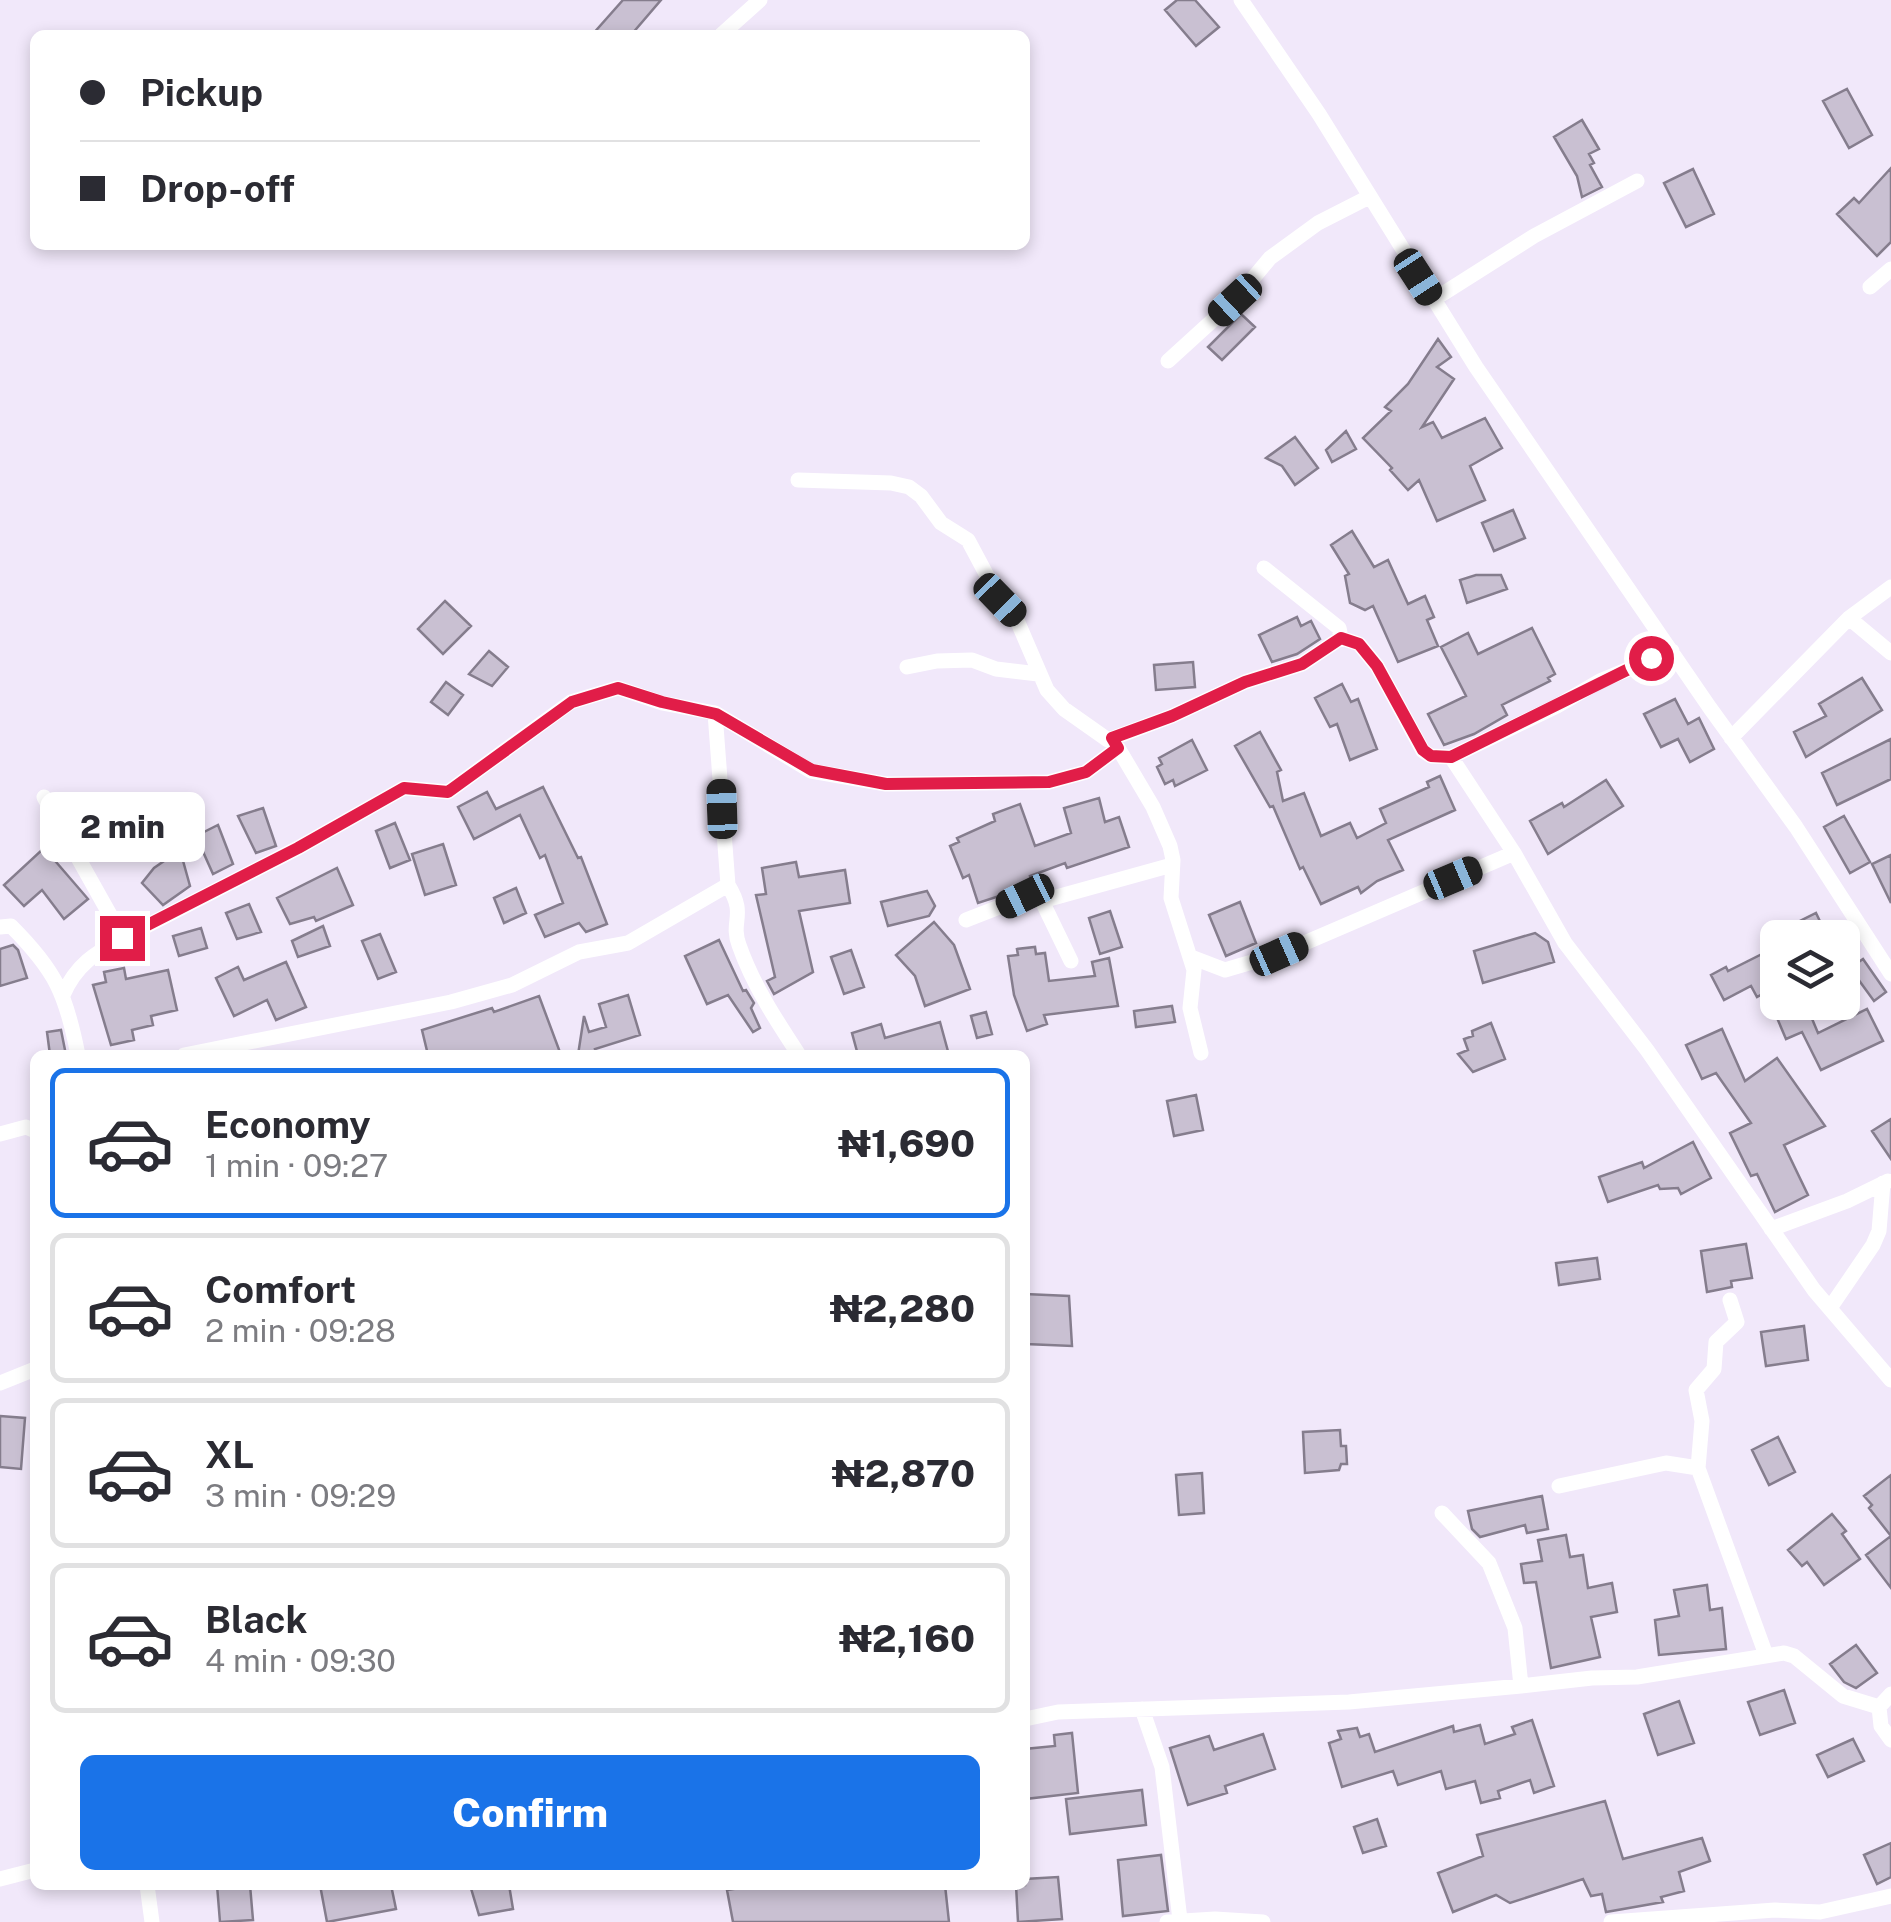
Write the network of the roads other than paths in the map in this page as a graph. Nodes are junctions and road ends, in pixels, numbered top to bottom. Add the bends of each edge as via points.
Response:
1 (760, 0) edge
2 (1241, 0) edge
3 (727, 30) edge
4 (1638, 181) dead end
5 (1369, 197) junction
6 (1891, 269) edge
7 (1870, 287) dead end
8 (1433, 300) junction
9 (1168, 361) dead end
10 (798, 480) dead end
11 (1264, 568) dead end
12 (1891, 587) edge
13 (1849, 618) junction
14 (1341, 638) junction
15 (1672, 651) junction
16 (1891, 653) edge
17 (908, 666) dead end
18 (1038, 674) junction
19 (716, 714) junction
20 (1731, 738) junction
21 (1115, 743) junction
22 (1451, 757) junction
23 (44, 797) dead end
24 (1514, 853) junction
25 (1172, 866) junction
26 (728, 885) junction
27 (1042, 901) junction
28 (966, 920) dead end
29 (0, 928) edge
30 (122, 938) junction
31 (1190, 958) junction
32 (1071, 961) dead end
33 (1891, 974) edge
34 (64, 995) junction
35 (77, 1050) edge
36 (209, 1050) edge
37 (797, 1050) edge
38 (1201, 1053) dead end
39 (30, 1129) edge
40 (0, 1134) edge
41 (1887, 1181) edge
42 (1771, 1229) junction
43 (1730, 1300) dead end
44 (1830, 1308) junction
45 (30, 1371) edge
46 (1891, 1380) edge
47 (0, 1382) edge
48 (1698, 1468) junction
49 (1559, 1486) dead end
50 (1442, 1513) dead end
51 (1766, 1656) junction
52 (1521, 1686) junction
53 (1891, 1694) edge
54 (1879, 1707) junction
55 (1142, 1709) junction
56 (1030, 1718) edge
57 (1891, 1740) edge
58 (30, 1871) edge
59 (0, 1878) edge
60 (148, 1890) edge
61 (1891, 1896) edge
62 (1780, 1916) edge
63 (1813, 1917) edge
64 (1173, 1921) edge
65 (1215, 1921) edge
66 (152, 1922) edge
67 (1263, 1922) edge
68 (1611, 1922) edge

1 - 3 street
2 - 5 street
4 - 8 street
5 - 8 street
5 - 9 street via 1270,258
6 - 7 street
8 - 15 street
10 - 18 street via 891,483 922,496 941,523 968,540 1016,618
11 - 14 street via 1339,628
12 - 13 street
13 - 16 street
13 - 20 street
14 - 21 street via 1302,664 1245,682
14 - 22 street via 1359,644 1377,666 1423,750
15 - 20 street
15 - 22 street
17 - 18 street via 972,660
18 - 21 street via 1064,709
19 - 21 street via 812,770 886,784 1049,782 1086,772
19 - 26 street
19 - 30 street via 618,688 572,702 448,792 404,788
20 - 33 street
21 - 25 street via 1153,807
22 - 24 street
23 - 30 street
24 - 31 street via 1279,954 1225,970
24 - 42 street via 1565,943
25 - 27 street
25 - 31 street via 1172,898
26 - 36 street via 628,943 579,952 512,985
26 - 37 street via 740,904 737,940 764,1002
27 - 28 street via 1025,896
27 - 32 street
29 - 34 street via 11,926 38,953
30 - 34 street via 87,957
31 - 38 street via 1190,1008
34 - 35 street
39 - 40 street
41 - 42 street
41 - 44 street via 1873,1245
42 - 44 street
43 - 48 street via 1737,1322 1716,1342 1714,1368 1696,1390 1702,1421
44 - 46 street
45 - 47 street
48 - 49 street via 1666,1462
48 - 51 street
50 - 52 street via 1489,1563 1516,1628
51 - 52 street via 1638,1677
51 - 54 street via 1790,1654 1843,1696
52 - 55 street via 1349,1702
53 - 54 street
54 - 57 street via 1880,1726
55 - 56 street
55 - 64 street via 1162,1767
58 - 59 street
60 - 66 street
61 - 63 street
62 - 63 street
62 - 68 street
64 - 65 street
65 - 67 street

